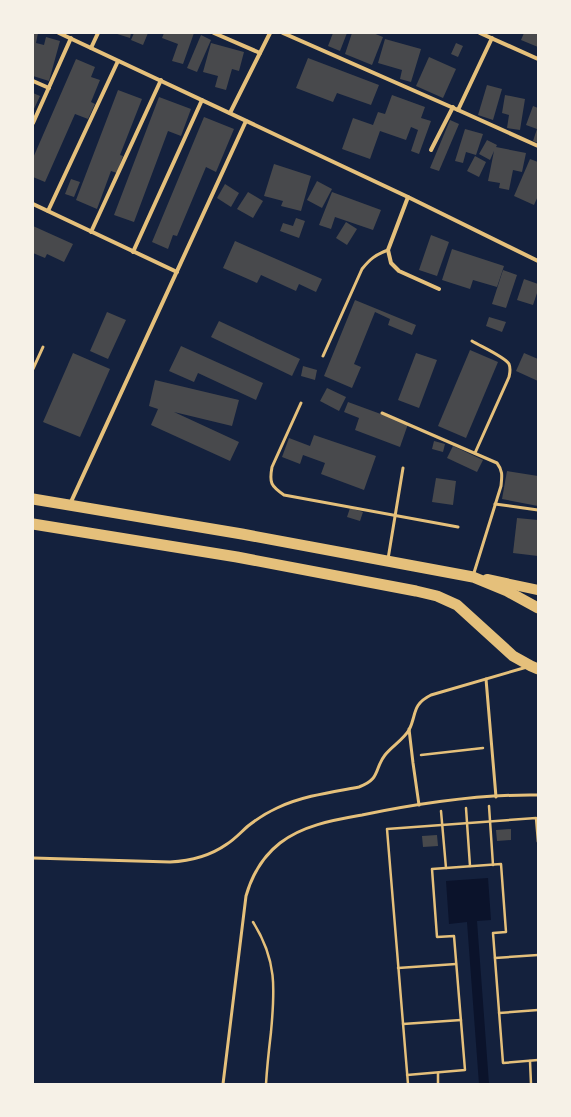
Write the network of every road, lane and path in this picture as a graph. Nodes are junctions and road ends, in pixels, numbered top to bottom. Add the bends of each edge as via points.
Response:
1 (59, 33) edge
2 (98, 33) edge
3 (214, 33) edge
4 (270, 33) edge
5 (283, 33) edge
6 (480, 33) edge
7 (487, 35) edge
8 (71, 38) junction
9 (492, 38) junction
10 (91, 48) junction
11 (260, 53) junction
12 (538, 59) edge
13 (118, 61) junction
14 (160, 80) junction
15 (33, 81) edge
16 (49, 88) junction
17 (202, 100) junction
18 (453, 108) junction
19 (458, 110) junction
20 (230, 113) junction
21 (246, 121) junction
22 (33, 123) edge
23 (538, 146) edge
24 (431, 150) dead end
25 (408, 197) junction
26 (33, 204) edge
27 (48, 211) junction
28 (91, 232) junction
29 (388, 250) junction
30 (133, 252) junction
31 (538, 262) edge
32 (177, 272) junction
33 (439, 289) dead end
34 (472, 341) dead end
35 (43, 347) dead end
36 (323, 356) dead end
37 (33, 369) edge
38 (301, 403) dead end
39 (382, 413) dead end
40 (475, 453) junction
41 (403, 468) dead end
42 (33, 499) edge
43 (495, 504) junction
44 (70, 505) junction
45 (538, 510) edge
46 (394, 515) junction
47 (33, 524) edge
48 (458, 527) dead end
49 (387, 561) junction
50 (473, 577) junction
51 (538, 590) edge
52 (538, 608) edge
53 (534, 668) edge
54 (486, 679) junction
55 (409, 729) junction
56 (491, 747) junction
57 (412, 755) junction
58 (538, 795) edge
59 (496, 796) junction
60 (465, 799) junction
61 (419, 805) junction
62 (473, 807) dead end
63 (481, 807) dead end
64 (460, 808) dead end
65 (466, 808) junction
66 (441, 809) dead end
67 (490, 822) junction
68 (466, 824) junction
69 (442, 825) junction
70 (538, 842) edge
71 (33, 858) edge
72 (493, 865) junction
73 (470, 867) junction
74 (446, 868) junction
75 (244, 909) junction
76 (538, 955) edge
77 (495, 958) junction
78 (456, 964) junction
79 (398, 968) junction
80 (538, 1010) edge
81 (499, 1013) junction
82 (461, 1020) junction
83 (403, 1024) junction
84 (538, 1060) edge
85 (530, 1061) junction
86 (438, 1072) junction
87 (407, 1075) junction
88 (223, 1084) edge
89 (266, 1084) edge
90 (408, 1084) edge
91 (438, 1084) edge
92 (532, 1084) edge

1 - 8 street
2 - 10 street
3 - 11 street
4 - 11 street
5 - 18 street
6 - 7 street
7 - 9 street
8 - 10 street
8 - 16 street
9 - 12 street
9 - 19 street
10 - 13 street
11 - 20 street
13 - 14 street
13 - 27 street
14 - 17 street
14 - 28 street
15 - 16 street
16 - 22 street
17 - 20 street
17 - 30 street
18 - 19 street
18 - 24 street
19 - 23 street
20 - 21 street
21 - 25 street
21 - 32 street
25 - 29 street
25 - 31 street
26 - 27 street
27 - 28 street
28 - 30 street
29 - 33 street via 391,263 399,271
29 - 36 lane via 377,254 362,269
30 - 32 street
32 - 44 street
34 - 40 lane via 503,358 510,370
35 - 37 lane
38 - 46 lane via 272,467 270,478 275,488 284,495
39 - 40 lane
40 - 43 lane via 497,464 503,473
41 - 46 lane
42 - 44 highway
43 - 45 lane
43 - 50 lane
44 - 49 highway
46 - 48 lane
46 - 49 lane
47 - 53 highway via 244,558 437,596 457,605 513,656
49 - 50 highway
50 - 51 main road
50 - 52 highway
53 - 54 lane
54 - 55 lane via 424,698 415,710
54 - 56 lane
55 - 57 lane
55 - 71 lane via 386,754 378,772 365,785 307,797 277,808 228,843 206,855 182,862
56 - 57 path
56 - 59 lane
57 - 61 lane
58 - 59 lane
59 - 60 lane
60 - 61 lane
60 - 65 path
61 - 75 lane via 348,818 308,828 290,836 279,843 262,861 250,884
62 - 65 path
63 - 67 path via 489,806
64 - 65 path
65 - 68 path
66 - 69 path
67 - 68 path
67 - 70 path via 536,818
67 - 72 path
68 - 69 path
68 - 73 path
69 - 74 path
69 - 79 path via 387,829
72 - 73 path
72 - 77 path via 501,864 506,932 493,933
73 - 74 path
74 - 78 path via 432,869 437,937 454,936
75 - 88 lane
75 - 89 path via 264,942 273,980 274,1006
76 - 77 path
77 - 81 path
78 - 79 path
78 - 82 path
79 - 83 path
80 - 81 path
81 - 85 path via 503,1063
82 - 83 path
82 - 86 path via 465,1070
83 - 87 path
84 - 85 path
85 - 92 path
86 - 87 path
86 - 91 path
87 - 90 path

